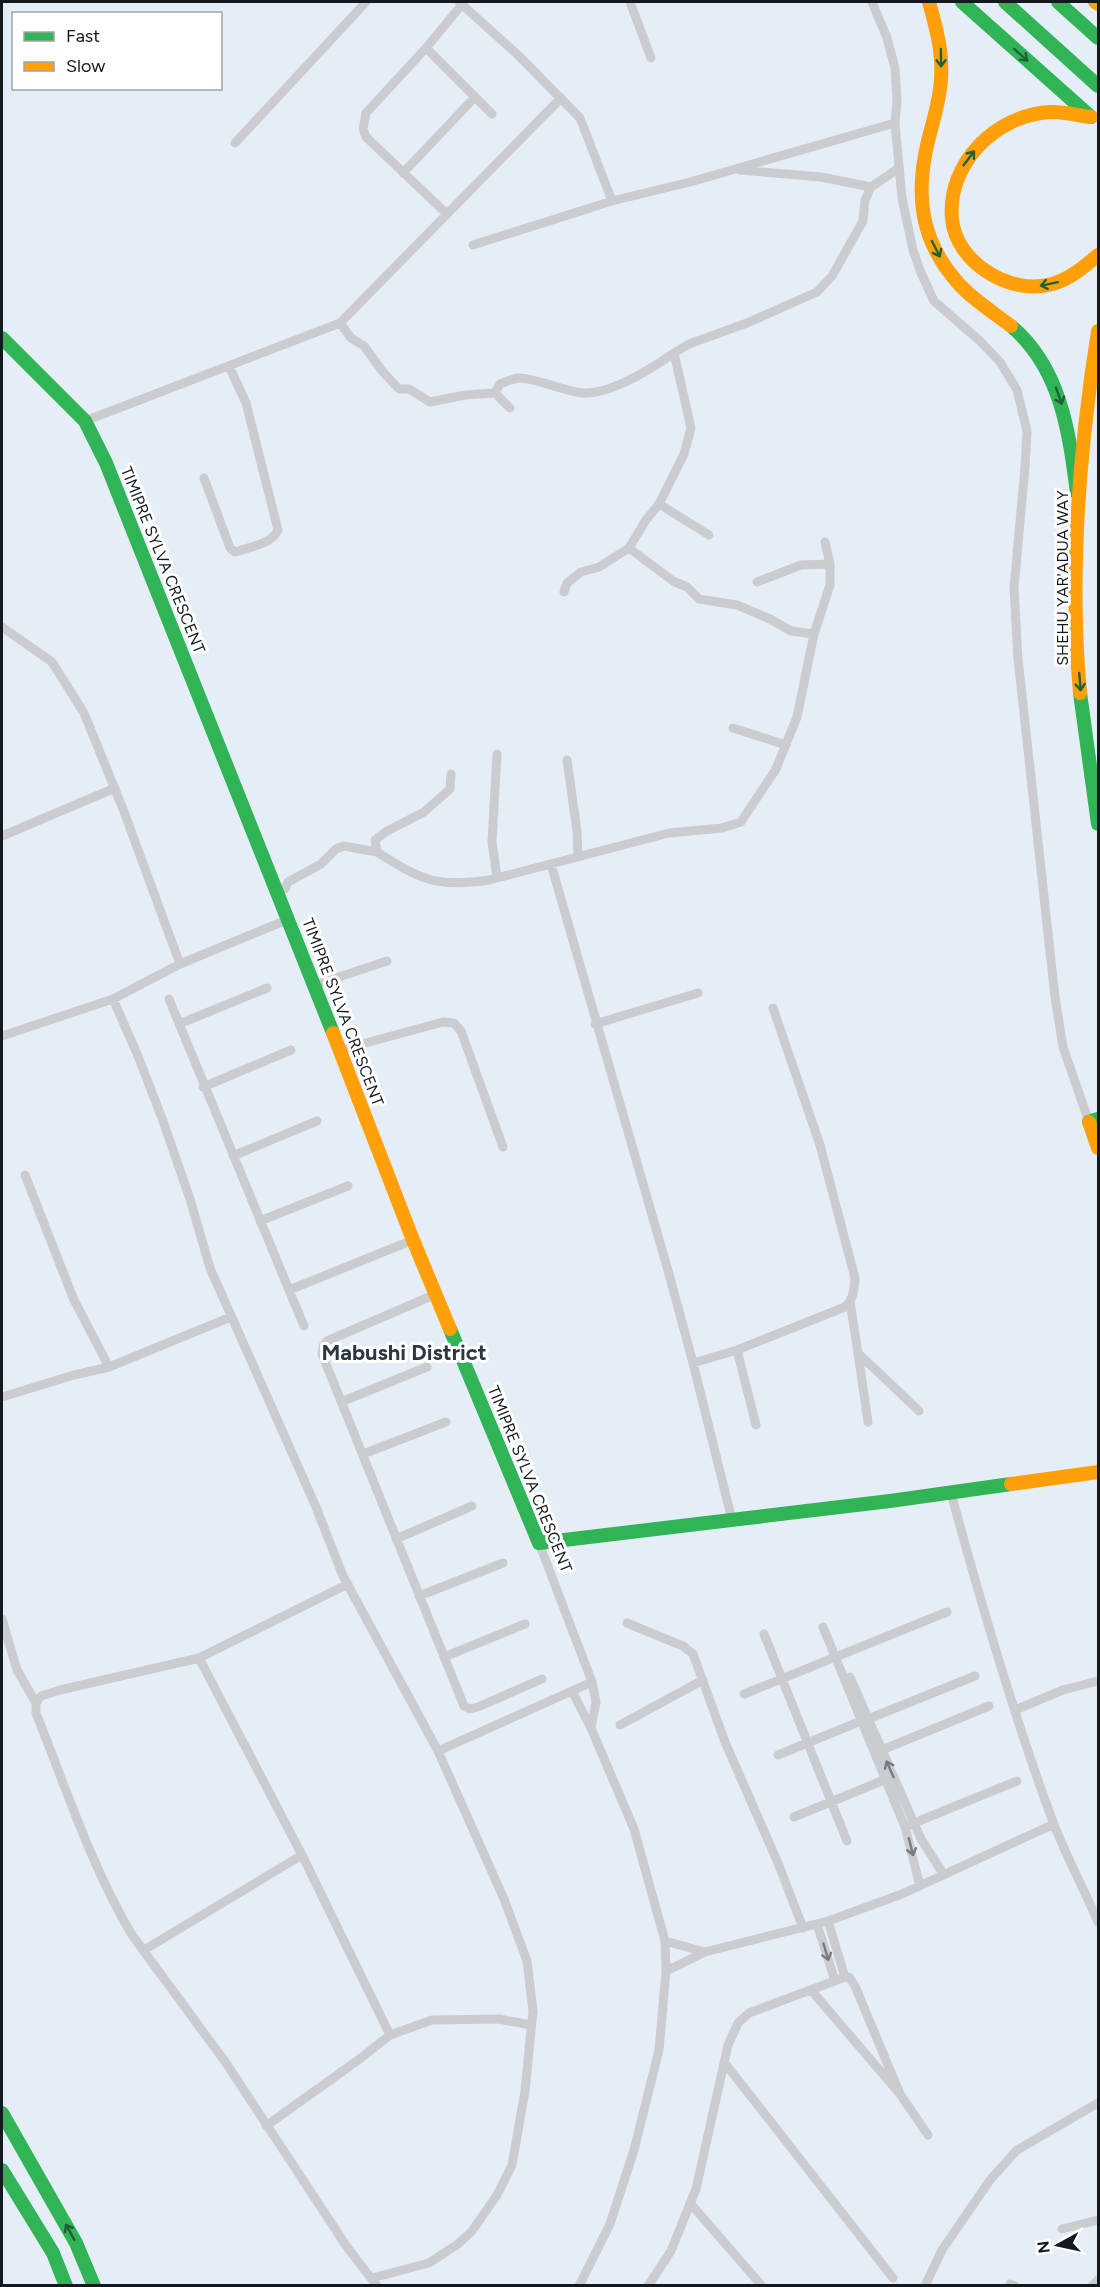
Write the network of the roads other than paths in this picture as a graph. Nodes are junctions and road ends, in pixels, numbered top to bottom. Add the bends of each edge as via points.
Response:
1 (366, 2) edge
2 (461, 2) edge
3 (630, 2) edge
4 (872, 2) edge
5 (929, 2) edge
6 (962, 2) edge
7 (1005, 2) edge
8 (1058, 2) edge
9 (1098, 39) edge
10 (426, 48) junction
11 (651, 58) dead end
12 (1098, 86) edge
13 (475, 97) junction
14 (561, 98) junction
15 (492, 114) dead end
16 (1095, 121) edge
17 (895, 123) junction
18 (235, 143) dead end
19 (899, 168) junction
20 (733, 169) junction
21 (403, 173) junction
22 (871, 187) junction
23 (612, 201) junction
24 (447, 214) junction
25 (473, 245) dead end
26 (1098, 255) edge
27 (340, 323) junction
28 (1098, 332) edge
29 (2, 338) edge
30 (675, 353) junction
31 (229, 366) junction
32 (495, 393) junction
33 (510, 408) dead end
34 (86, 421) junction
35 (204, 478) dead end
36 (1077, 493) junction
37 (659, 504) junction
38 (709, 535) dead end
39 (825, 542) dead end
40 (629, 548) junction
41 (830, 564) junction
42 (757, 582) dead end
43 (564, 592) dead end
44 (2, 627) edge
45 (814, 634) junction
46 (733, 728) dead end
47 (786, 745) junction
48 (497, 754) dead end
49 (567, 760) dead end
50 (451, 774) dead end
51 (115, 788) junction
52 (1098, 824) edge
53 (2, 836) edge
54 (377, 852) junction
55 (578, 855) junction
56 (550, 864) junction
57 (497, 877) junction
58 (278, 891) junction
59 (289, 919) junction
60 (387, 961) dead end
61 (180, 964) junction
62 (315, 985) junction
63 (267, 988) dead end
64 (698, 993) dead end
65 (112, 999) junction
66 (168, 999) dead end
67 (773, 1008) dead end
68 (179, 1024) junction
69 (595, 1024) junction
70 (2, 1036) edge
71 (291, 1050) dead end
72 (340, 1050) junction
73 (203, 1087) junction
74 (316, 1121) dead end
75 (1095, 1125) edge
76 (503, 1148) dead end
77 (1098, 1148) edge
78 (233, 1156) junction
79 (25, 1175) dead end
80 (348, 1186) dead end
81 (260, 1221) junction
82 (413, 1240) junction
83 (289, 1290) junction
84 (436, 1294) junction
85 (850, 1302) junction
86 (231, 1317) junction
87 (304, 1326) dead end
88 (737, 1350) junction
89 (858, 1353) junction
90 (693, 1363) junction
91 (109, 1367) junction
92 (427, 1367) dead end
93 (2, 1397) edge
94 (341, 1402) junction
95 (919, 1411) dead end
96 (446, 1422) dead end
97 (868, 1422) dead end
98 (756, 1425) dead end
99 (363, 1454) junction
100 (1098, 1472) edge
101 (951, 1493) junction
102 (472, 1506) dead end
103 (732, 1520) junction
104 (396, 1539) junction
105 (539, 1543) junction
106 (503, 1563) dead end
107 (348, 1584) junction
108 (419, 1596) junction
109 (947, 1612) dead end
110 (2, 1619) edge
111 (627, 1623) dead end
112 (525, 1624) dead end
113 (823, 1627) dead end
114 (764, 1634) dead end
115 (838, 1656) junction
116 (444, 1657) junction
117 (200, 1658) junction
118 (975, 1676) dead end
119 (782, 1678) junction
120 (542, 1679) dead end
121 (704, 1680) junction
122 (1098, 1681) edge
123 (592, 1683) junction
124 (573, 1693) junction
125 (744, 1694) dead end
126 (36, 1703) junction
127 (989, 1706) dead end
128 (1014, 1710) junction
129 (865, 1720) junction
130 (620, 1725) dead end
131 (591, 1728) junction
132 (808, 1743) junction
133 (882, 1750) junction
134 (438, 1751) junction
135 (778, 1755) dead end
136 (884, 1780) junction
137 (1017, 1781) dead end
138 (831, 1802) junction
139 (794, 1817) dead end
140 (1054, 1824) junction
141 (909, 1825) junction
142 (847, 1841) dead end
143 (302, 1855) junction
144 (944, 1875) junction
145 (920, 1886) junction
146 (828, 1921) junction
147 (1098, 1922) edge
148 (817, 1924) junction
149 (803, 1928) junction
150 (665, 1941) junction
151 (144, 1950) junction
152 (705, 1952) junction
153 (666, 1971) junction
154 (844, 1977) junction
155 (835, 1981) junction
156 (811, 1990) junction
157 (531, 2025) junction
158 (390, 2035) junction
159 (724, 2062) junction
160 (900, 2094) junction
161 (1098, 2103) edge
162 (2, 2113) edge
163 (266, 2126) junction
164 (928, 2135) dead end
165 (2, 2170) edge
166 (690, 2203) junction
167 (1098, 2220) edge
168 (1062, 2229) dead end
169 (893, 2278) dead end
170 (1098, 2280) edge
171 (375, 2282) edge
172 (66, 2286) edge
173 (94, 2286) edge
174 (579, 2286) edge
175 (648, 2286) edge
176 (762, 2286) edge
177 (925, 2286) edge
178 (1092, 2286) edge

1 - 18 street
2 - 10 street
2 - 14 street
3 - 11 street
4 - 17 street via 895,68
5 -> 36 main road via 942,54 940,90 925,155 921,194 924,220 950,275 1027,341 1058,391 1068,426
6 -> 16 main road
7 - 12 main road
8 - 9 main road
10 - 13 street
10 - 21 street via 366,112 363,121 366,137
13 - 15 street
13 - 21 street
14 - 23 street via 580,118
14 - 24 street
26 -> 16 main road via 1063,280 1044,286 1022,286 980,268 963,249 952,220 961,168 980,142 1006,124 1027,116 1051,112
17 - 19 street
17 - 20 street
19 - 22 street
19 - 75 street via 913,250 934,301 1000,362 1017,390 1027,431 1014,588 1018,652 1063,1047
20 - 22 street via 821,177
20 - 23 street
21 - 24 street
22 - 30 street via 863,221 832,276 816,292
23 - 25 street
24 - 27 street
27 - 31 street
27 - 32 street via 399,389 409,389 430,402
28 - 36 main road, SHEHU YAR'ADUA WAY
29 - 34 main road, TIMIPRE SYLVA CRESCENT
30 - 32 street via 644,372 595,392 575,392 518,378 500,384
30 - 37 street via 691,428 684,454
31 - 34 street
31 - 35 street via 246,403 278,530 276,535 235,552 230,549
32 - 33 street
34 - 58 main road, TIMIPRE SYLVA CRESCENT
36 -> 52 main road, SHEHU YAR'ADUA WAY via 1079,680
37 - 38 street
37 - 40 street
39 - 41 street
40 - 43 street via 600,567 581,572 567,583
40 - 45 street via 699,599 737,605 791,631
41 - 42 street via 801,565
41 - 45 street via 830,585
44 - 51 street via 52,662 84,713
45 - 47 street via 797,717
46 - 47 street
47 - 55 street via 776,769 741,822 722,828 669,833
48 - 57 street via 492,842
49 - 55 street
50 - 54 street via 450,789 424,812 375,840
51 - 53 street
51 - 61 street
54 - 57 street via 440,883 460,885
54 - 58 street via 344,846 336,849 321,864
55 - 56 street
56 - 57 street
56 - 69 street
58 - 59 main road, TIMIPRE SYLVA CRESCENT
59 - 61 street
59 - 62 main road, TIMIPRE SYLVA CRESCENT
60 - 62 street
61 - 65 street
62 - 72 main road, TIMIPRE SYLVA CRESCENT
63 - 68 street
64 - 69 street
65 - 70 street
65 - 86 street via 163,1121 210,1268
66 - 68 street
67 - 85 street via 820,1146 855,1278
68 - 73 street
69 - 90 street
71 - 73 street
72 - 76 street via 443,1022 454,1023 461,1032
72 - 82 main road, TIMIPRE SYLVA CRESCENT
73 - 78 street
74 - 78 street
75 - 77 main road
78 - 81 street
79 - 91 street via 74,1300
80 - 81 street
81 - 83 street
82 - 83 street
82 - 84 main road, TIMIPRE SYLVA CRESCENT
83 - 87 street
84 - 94 street via 327,1341 322,1354
84 - 105 main road, TIMIPRE SYLVA CRESCENT
85 - 88 street
85 - 89 street
86 - 91 street
86 - 107 street
88 - 90 street
88 - 98 street
89 - 95 street
89 - 97 street
90 - 103 street
91 - 93 street
92 - 94 street
94 - 99 street
96 - 99 street
99 - 104 street
100 - 101 main road
101 - 103 main road
101 - 128 street
102 - 104 street
103 - 105 main road
104 - 108 street
105 - 123 street, TIMIPRE SYLVA CRESCENT
106 - 108 street
107 - 117 street
107 - 134 street
108 - 116 street
109 - 115 street
110 - 126 street via 17,1670
111 - 121 street via 683,1646 693,1654
112 - 116 street
113 - 115 street
114 - 119 street
115 - 119 street
115 - 129 street
116 - 120 street via 464,1706 470,1709
117 - 126 street via 60,1690 41,1696
117 - 143 street
118 - 129 street
119 - 125 street
119 - 132 street
121 - 130 street
121 - 149 street via 725,1742
122 - 128 street
123 - 124 street
123 - 131 street, TIMIPRE SYLVA CRESCENT via 596,1702
124 - 131 street
124 - 134 street
126 - 151 street via 36,1713 103,1882
127 - 133 street
128 - 140 street
129 - 132 street
129 - 133 street
129 - 136 street
131 - 150 street via 634,1829
132 - 135 street
132 - 138 street
141 -> 133 street
134 - 157 street via 522,1943 531,1981
136 - 138 street
136 - 141 street
137 - 141 street
138 - 139 street
138 - 142 street
140 - 144 street
140 - 147 street
141 - 144 street
141 -> 145 street
143 - 151 street
143 - 158 street
144 - 145 street
145 - 146 street
146 - 148 street
146 - 154 street
148 - 149 street
148 -> 155 street
149 - 152 street
150 - 152 street
150 - 153 street
151 - 163 street via 226,2063
152 - 153 street
153 - 174 street via 659,2050 631,2160 610,2224
154 - 155 street
154 - 160 street via 853,1980
155 - 156 street
156 - 159 street via 749,2013 738,2023
156 - 160 street
157 - 158 street via 499,2019 432,2020
157 - 171 street via 512,2165 484,2216 458,2244 429,2264
158 - 163 street
159 - 166 street
159 - 169 street
160 - 164 street
161 - 177 street via 1017,2150 990,2180 942,2250
173 -> 162 main road via 76,2243
163 - 171 street
165 - 172 main road via 53,2253
166 - 175 street via 671,2251
166 - 176 street
167 - 168 street
170 - 178 street

